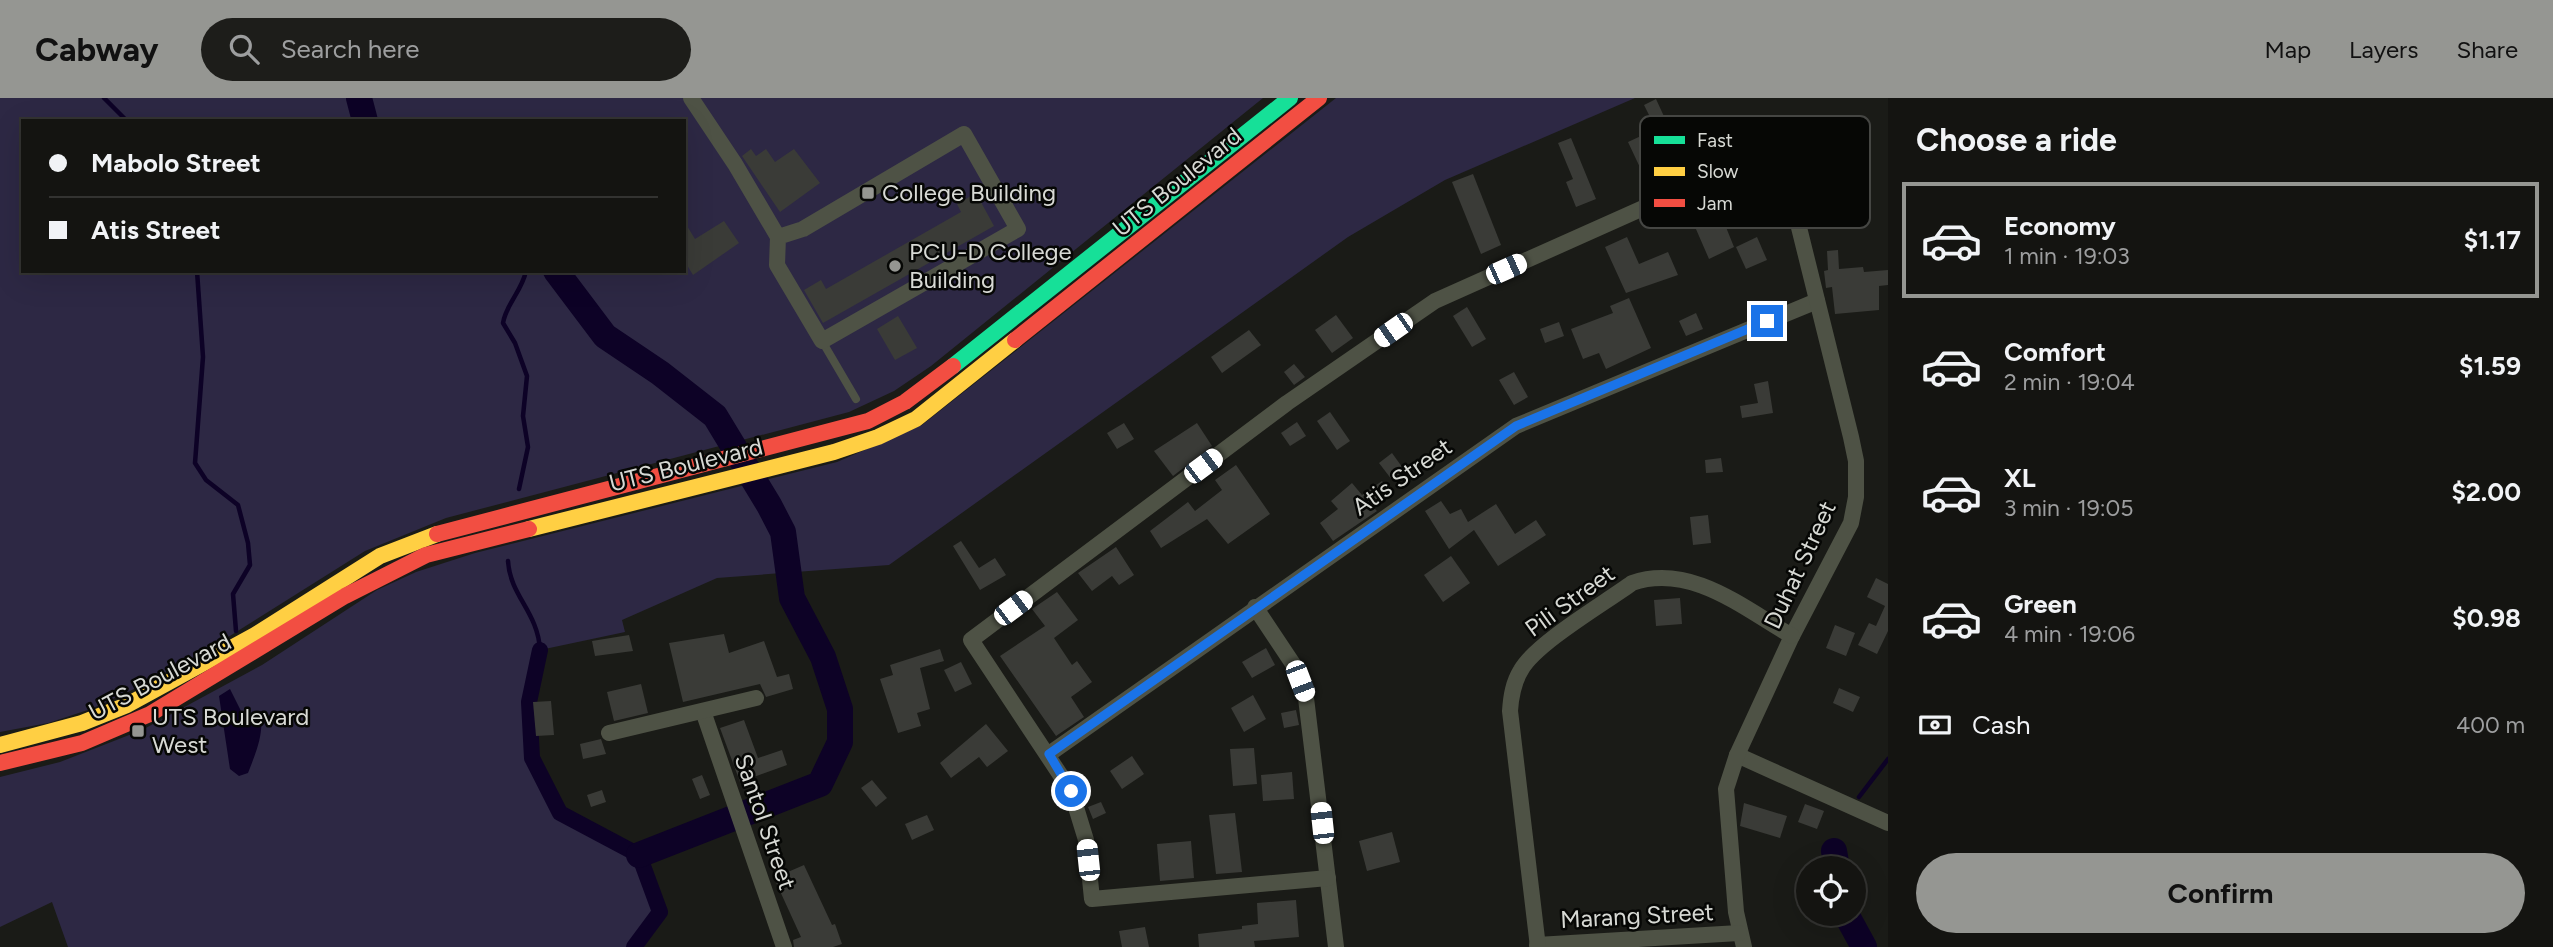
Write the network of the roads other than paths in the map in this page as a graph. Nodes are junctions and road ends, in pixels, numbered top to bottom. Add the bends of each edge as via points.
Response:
1 (691, 98) edge
2 (1290, 98) edge
3 (1319, 98) edge
4 (1640, 209) edge
5 (1799, 228) edge
6 (778, 237) junction
7 (1817, 301) junction
8 (822, 341) junction
9 (856, 399) dead end
10 (1255, 607) junction
11 (1792, 636) junction
12 (756, 698) dead end
13 (703, 711) junction
14 (609, 733) dead end
15 (0, 745) edge
16 (1049, 754) junction
17 (1737, 755) junction
18 (0, 763) edge
19 (1888, 823) edge
20 (1328, 878) junction
21 (1742, 940) edge
22 (1538, 946) edge
23 (784, 947) edge
24 (1336, 947) edge

1 - 6 street
2 - 15 main road, UTS Boulevard via 905,402 868,421 419,538 380,556 255,635 127,705 82,723
3 - 18 main road, UTS Boulevard via 916,419 878,437 771,468 426,555 388,571 133,722 87,741
4 - 16 street, Duhat Street via 1435,301 1287,403 971,640
5 - 7 street, Duhat Street
6 - 8 street via 776,265
6 - 8 street via 825,217 964,134 1018,229
7 - 10 street, Atis Street via 1516,426
7 - 11 street, Duhat Street via 1853,449 1856,497 1851,523
8 - 9 lane
10 - 16 street, Atis Street
10 - 20 street via 1293,664 1306,698
11 - 17 street, Duhat Street
11 - 22 street, Pili Street via 1700,583 1648,578 1621,591 1543,647 1522,668 1511,691 1510,711
12 - 13 street
13 - 14 street
13 - 23 street, Santol Street
16 - 20 street via 1071,791 1086,840 1092,899
17 - 19 street
17 - 21 street, Duhat Street via 1725,809
20 - 24 street
21 - 22 street, Marang Street

